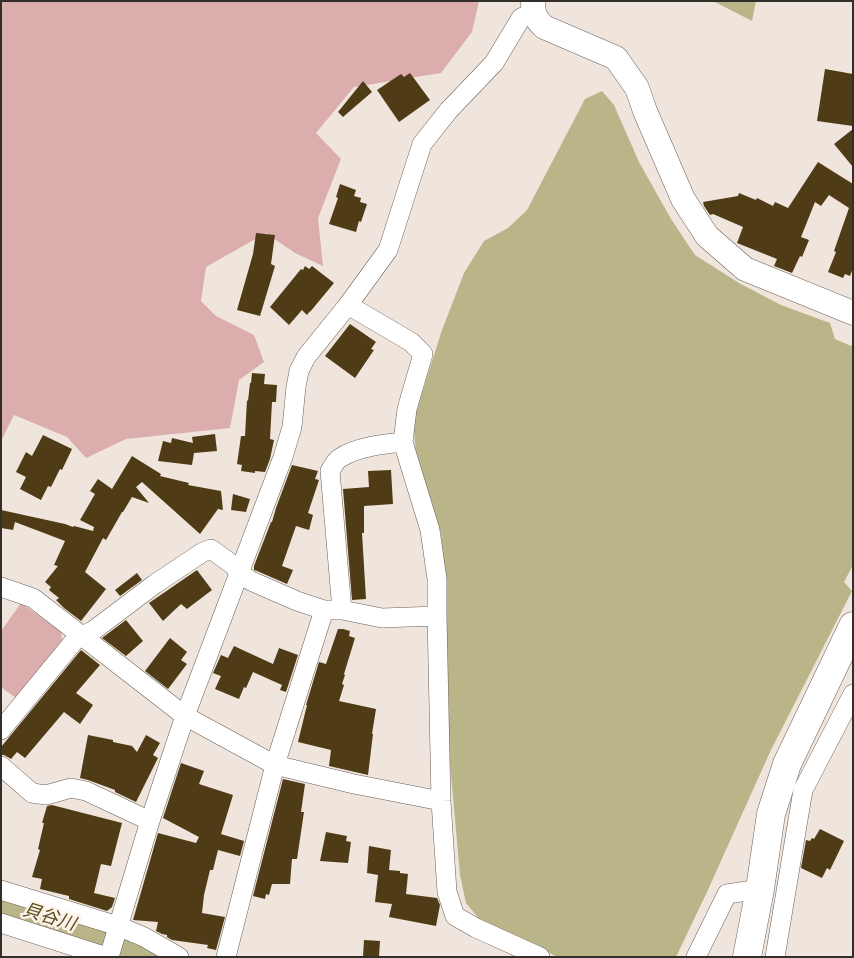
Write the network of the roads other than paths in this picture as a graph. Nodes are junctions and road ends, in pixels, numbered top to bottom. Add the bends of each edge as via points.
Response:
1 (533, 6) edge
2 (348, 305) junction
3 (853, 313) edge
4 (403, 442) junction
5 (239, 572) junction
6 (1, 587) edge
7 (333, 610) junction
8 (437, 616) junction
9 (853, 626) edge
10 (82, 636) junction
11 (853, 694) edge
12 (185, 716) junction
13 (1, 730) edge
14 (275, 765) junction
15 (1, 766) edge
16 (441, 801) junction
17 (150, 821) junction
18 (760, 889) junction
19 (1, 890) edge
20 (1, 923) edge
21 (118, 926) junction
22 (108, 957) edge
23 (178, 957) edge
24 (226, 957) edge
25 (540, 957) edge
26 (696, 957) edge
27 (747, 957) edge
28 (775, 957) edge

1 - 2 street via 521,18 494,63 422,144 388,250
1 - 3 street via 544,27 616,58 637,88 683,199 707,236 745,268
2 - 4 street via 411,342 424,354 407,409
2 - 5 street via 306,357 299,371 292,427
4 - 7 street via 381,444 350,453 338,459 330,471
4 - 8 street via 430,530 438,579
5 - 7 street via 251,581 297,601
5 - 10 street via 211,549
5 - 12 street
6 - 10 street via 32,598
7 - 8 street via 382,618
7 - 14 street
8 - 16 street
9 - 18 main road via 787,764 771,814
10 - 12 street
10 - 13 street via 75,640
11 - 28 street via 803,790
12 - 14 street
12 - 17 street
14 - 16 street
14 - 24 street
15 - 17 street via 32,793 46,795 71,788 86,791
16 - 25 street via 447,892 455,916
17 - 21 street
18 - 26 street via 727,894
18 - 27 main road
19 - 21 street
20 - 22 street
21 - 22 street
21 - 23 street

